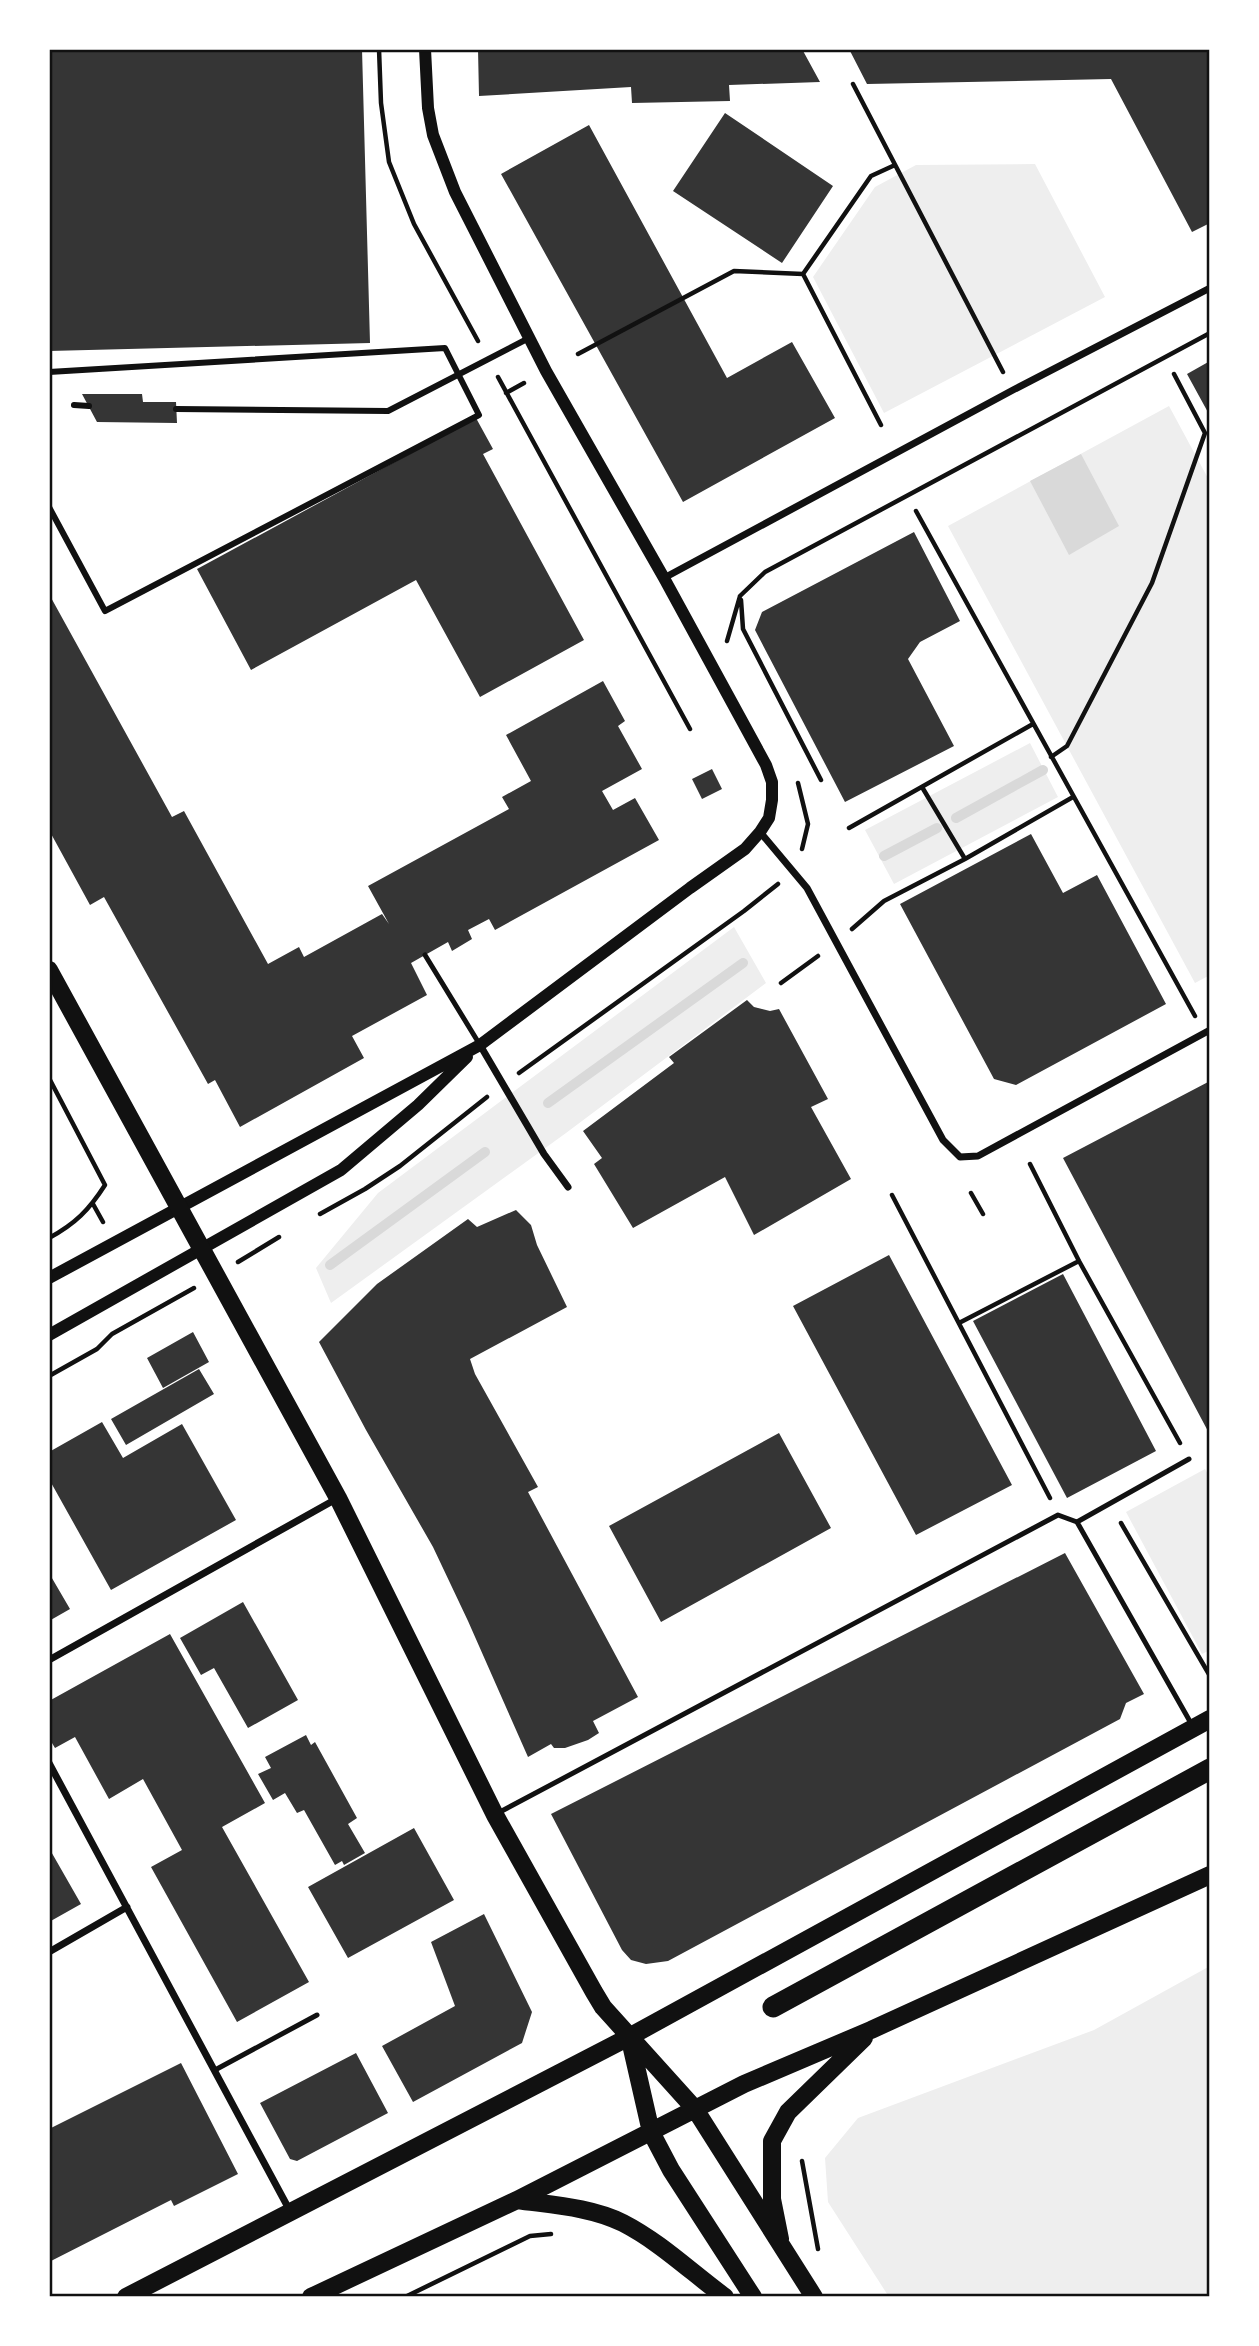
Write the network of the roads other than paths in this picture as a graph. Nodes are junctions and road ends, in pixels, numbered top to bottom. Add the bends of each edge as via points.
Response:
1 (425, 49) edge
2 (1210, 288) edge
3 (529, 338) junction
4 (49, 372) edge
5 (459, 375) junction
6 (74, 405) dead end
7 (89, 406) dead end
8 (176, 409) dead end
9 (49, 507) edge
10 (664, 578) junction
11 (760, 832) junction
12 (425, 955) dead end
13 (49, 970) edge
14 (1207, 1032) edge
15 (480, 1045) junction
16 (568, 1186) dead end
17 (180, 1207) junction
18 (202, 1249) junction
19 (49, 1278) edge
20 (49, 1335) edge
21 (1189, 1459) road end
22 (338, 1498) junction
23 (1077, 1522) junction
24 (49, 1660) edge
25 (1210, 1719) edge
26 (1193, 1728) junction
27 (49, 1763) edge
28 (1210, 1769) edge
29 (495, 1815) junction
30 (1210, 1875) edge
31 (127, 1907) junction
32 (49, 1952) edge
33 (773, 2007) dead end
34 (317, 2015) dead end
35 (871, 2030) junction
36 (629, 2037) junction
37 (215, 2070) junction
38 (695, 2109) junction
39 (651, 2132) junction
40 (517, 2200) junction
41 (291, 2211) junction
42 (783, 2251) junction
43 (126, 2297) edge
44 (311, 2297) edge
45 (724, 2297) edge
46 (753, 2297) edge
47 (814, 2297) edge

1 - 3 street via 428,108 442,163
2 - 10 street
3 - 5 street
3 - 10 street
4 - 5 street via 445,348
5 - 8 street via 388,411
5 - 9 street via 479,415 105,611
6 - 7 street
10 - 11 street via 766,765 772,800 769,818
11 - 14 street via 807,888 943,1140 960,1157 978,1156
11 - 15 street via 729,863
12 - 15 lane
13 - 17 main road
15 - 16 street
15 - 17 street
15 - 18 street via 341,1170
17 - 18 main road
17 - 19 street
18 - 20 street
18 - 22 main road
21 - 23 lane
22 - 24 street
22 - 29 main road
23 - 26 lane
23 - 29 lane via 1058,1515
25 - 26 main road
26 - 36 main road
27 - 31 street
28 - 33 highway
29 - 36 main road via 603,2007
30 - 35 main road
31 - 32 street
31 - 37 street
34 - 37 lane
35 - 38 main road
35 - 42 main road via 788,2112 772,2141 772,2199
36 - 38 main road
36 - 39 main road
36 - 41 main road
37 - 41 street
38 - 39 main road
38 - 42 main road
39 - 40 main road
39 - 46 main road via 675,2178
40 - 44 main road
40 - 45 main road via 575,2208 622,2222
41 - 43 main road
42 - 47 main road

